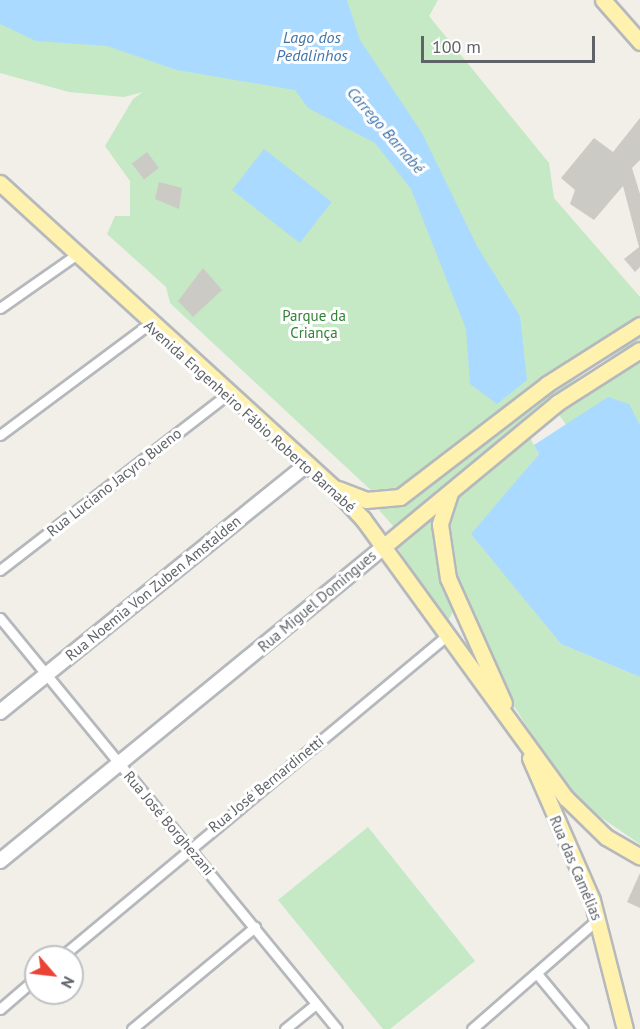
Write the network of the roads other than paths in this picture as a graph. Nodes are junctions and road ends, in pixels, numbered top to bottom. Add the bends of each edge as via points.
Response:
1 (603, 0) edge
2 (640, 42) edge
3 (0, 183) edge
4 (77, 254) junction
5 (0, 308) edge
6 (149, 324) junction
7 (640, 325) edge
8 (640, 350) edge
9 (228, 394) junction
10 (0, 435) edge
11 (307, 464) junction
12 (334, 488) junction
13 (451, 490) junction
14 (383, 547) junction
15 (0, 570) edge
16 (0, 618) edge
17 (445, 637) junction
18 (46, 674) junction
19 (0, 712) edge
20 (509, 717) junction
21 (526, 744) junction
22 (119, 765) junction
23 (190, 847) junction
24 (640, 856) edge
25 (0, 861) edge
26 (598, 919) junction
27 (255, 927) junction
28 (75, 945) edge
29 (538, 975) junction
30 (24, 988) edge
31 (316, 1004) junction
32 (0, 1009) edge
33 (132, 1029) edge
34 (285, 1029) edge
35 (337, 1029) edge
36 (472, 1029) edge
37 (583, 1029) edge
38 (625, 1029) edge

1 - 2 main road
3 - 4 main road, Avenida Engenheiro Fábio Roberto Barnabé
4 - 5 street
4 - 6 main road, Avenida Engenheiro Fábio Roberto Barnabé
6 - 9 main road, Avenida Engenheiro Fábio Roberto Barnabé
6 - 10 street
7 - 12 main road via 547,384 400,497 366,500
8 - 13 main road, Rua Miguel Domingues via 557,403
9 - 11 main road, Avenida Engenheiro Fábio Roberto Barnabé
9 - 15 street, Rua Luciano Jacyro Bueno
11 - 12 main road, Avenida Engenheiro Fábio Roberto Barnabé
11 - 18 main road, Rua Noemia Von Zuben Amstalden
12 - 14 main road, Avenida Engenheiro Fábio Roberto Barnabé
13 - 14 main road, Rua Miguel Domingues
13 - 20 main road via 440,524 448,578
14 - 17 main road, Avenida Engenheiro Fábio Roberto Barnabé
14 - 22 main road, Rua Miguel Domingues
16 - 18 street, Rua José Borghezani
17 - 20 main road, Avenida Engenheiro Fábio Roberto Barnabé
17 - 23 street, Rua José Bernardinetti
18 - 19 main road, Rua Noemia Von Zuben Amstalden
18 - 22 street, Rua José Borghezani
20 - 21 main road, Avenida Engenheiro Fábio Roberto Barnabé
21 - 24 main road, Avenida Engenheiro Fábio Roberto Barnabé via 597,829
21 - 26 main road, Rua das Camélias
22 - 23 street, Rua José Borghezani
22 - 25 main road, Rua Miguel Domingues
23 - 27 street, Rua José Borghezani
23 - 28 street, Rua José Bernardinetti
26 - 29 street
26 - 38 main road, Rua das Camélias
27 - 31 street, Rua José Borghezani
27 - 33 street
29 - 36 street
29 - 37 street
30 - 32 street
31 - 34 street
31 - 35 street, Rua José Borghezani

